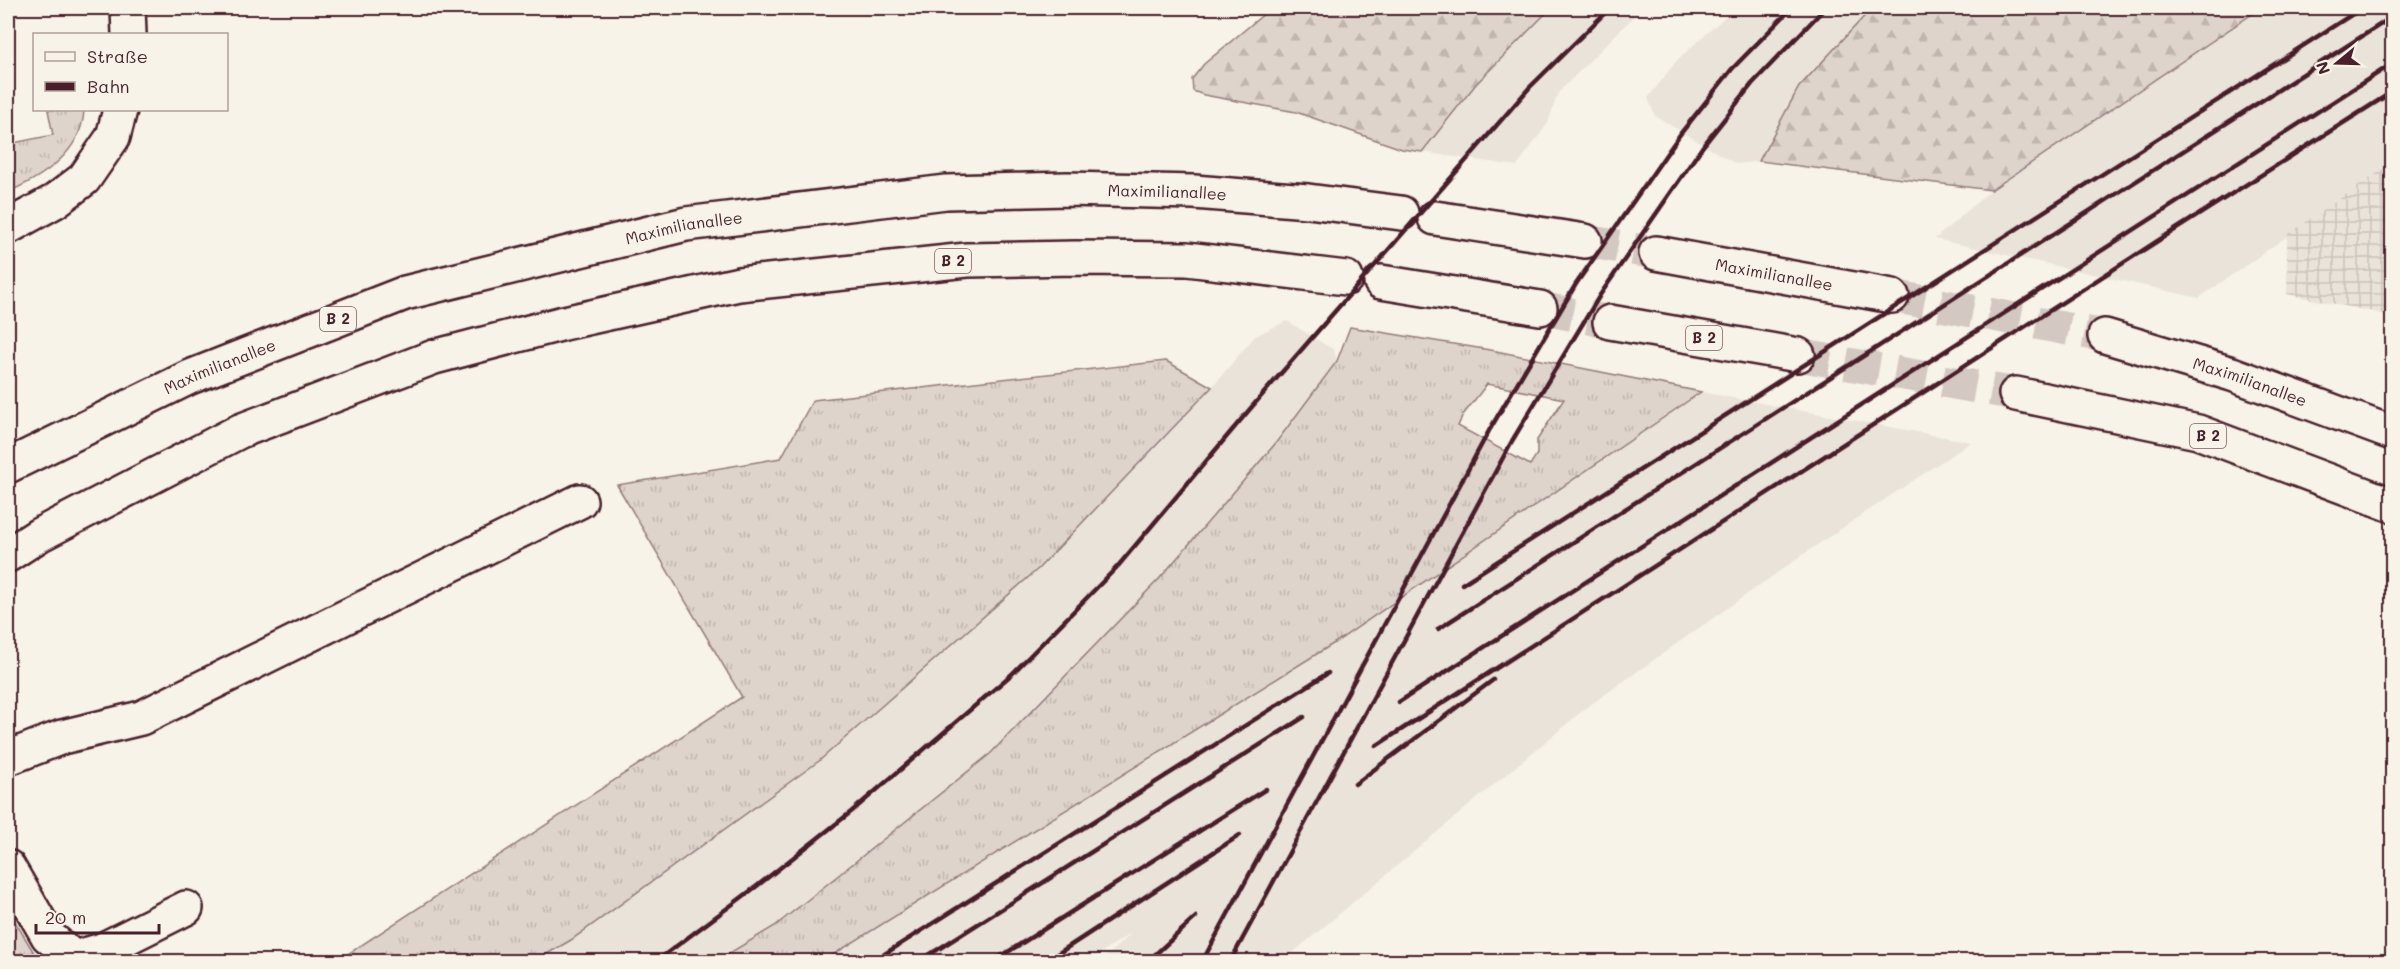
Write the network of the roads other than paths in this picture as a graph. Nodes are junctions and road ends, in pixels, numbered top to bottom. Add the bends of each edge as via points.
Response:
1 (128, 8) edge
2 (129, 33) edge
3 (120, 111) edge
4 (1401, 213) dead end
5 (1435, 218) dead end
6 (8, 227) edge
7 (1585, 241) tunnel mouth
8 (1656, 253) tunnel mouth
9 (1346, 278) dead end
10 (1381, 282) dead end
11 (1892, 296) tunnel mouth
12 (1540, 308) tunnel mouth
13 (1610, 322) tunnel mouth
14 (2105, 336) tunnel mouth
15 (1798, 355) tunnel mouth
16 (2016, 394) tunnel mouth
17 (2392, 433) edge
18 (8, 466) edge
19 (580, 501) dead end
20 (2392, 505) edge
21 (8, 555) edge
22 (8, 758) edge
23 (8, 867) edge
24 (186, 908) dead end

1 - 2 main road
3 - 6 main road via 113,137 84,179 55,201
4 - 18 main road, Maximilianallee / B 2 via 1194,192 1056,189 946,192 686,224 405,293 190,377
5 - 7 main road
8 - 11 main road, Maximilianallee
9 - 21 main road, B 2 via 1187,259 1076,258 967,260 739,284 434,357 240,431 39,535
10 - 12 main road
13 - 15 main road, B 2
14 - 17 main road, Maximilianallee via 2232,374
16 - 20 main road, B 2 via 2198,432
19 - 22 main road via 141,718 63,737
23 - 24 main road via 48,936 74,958 102,950

